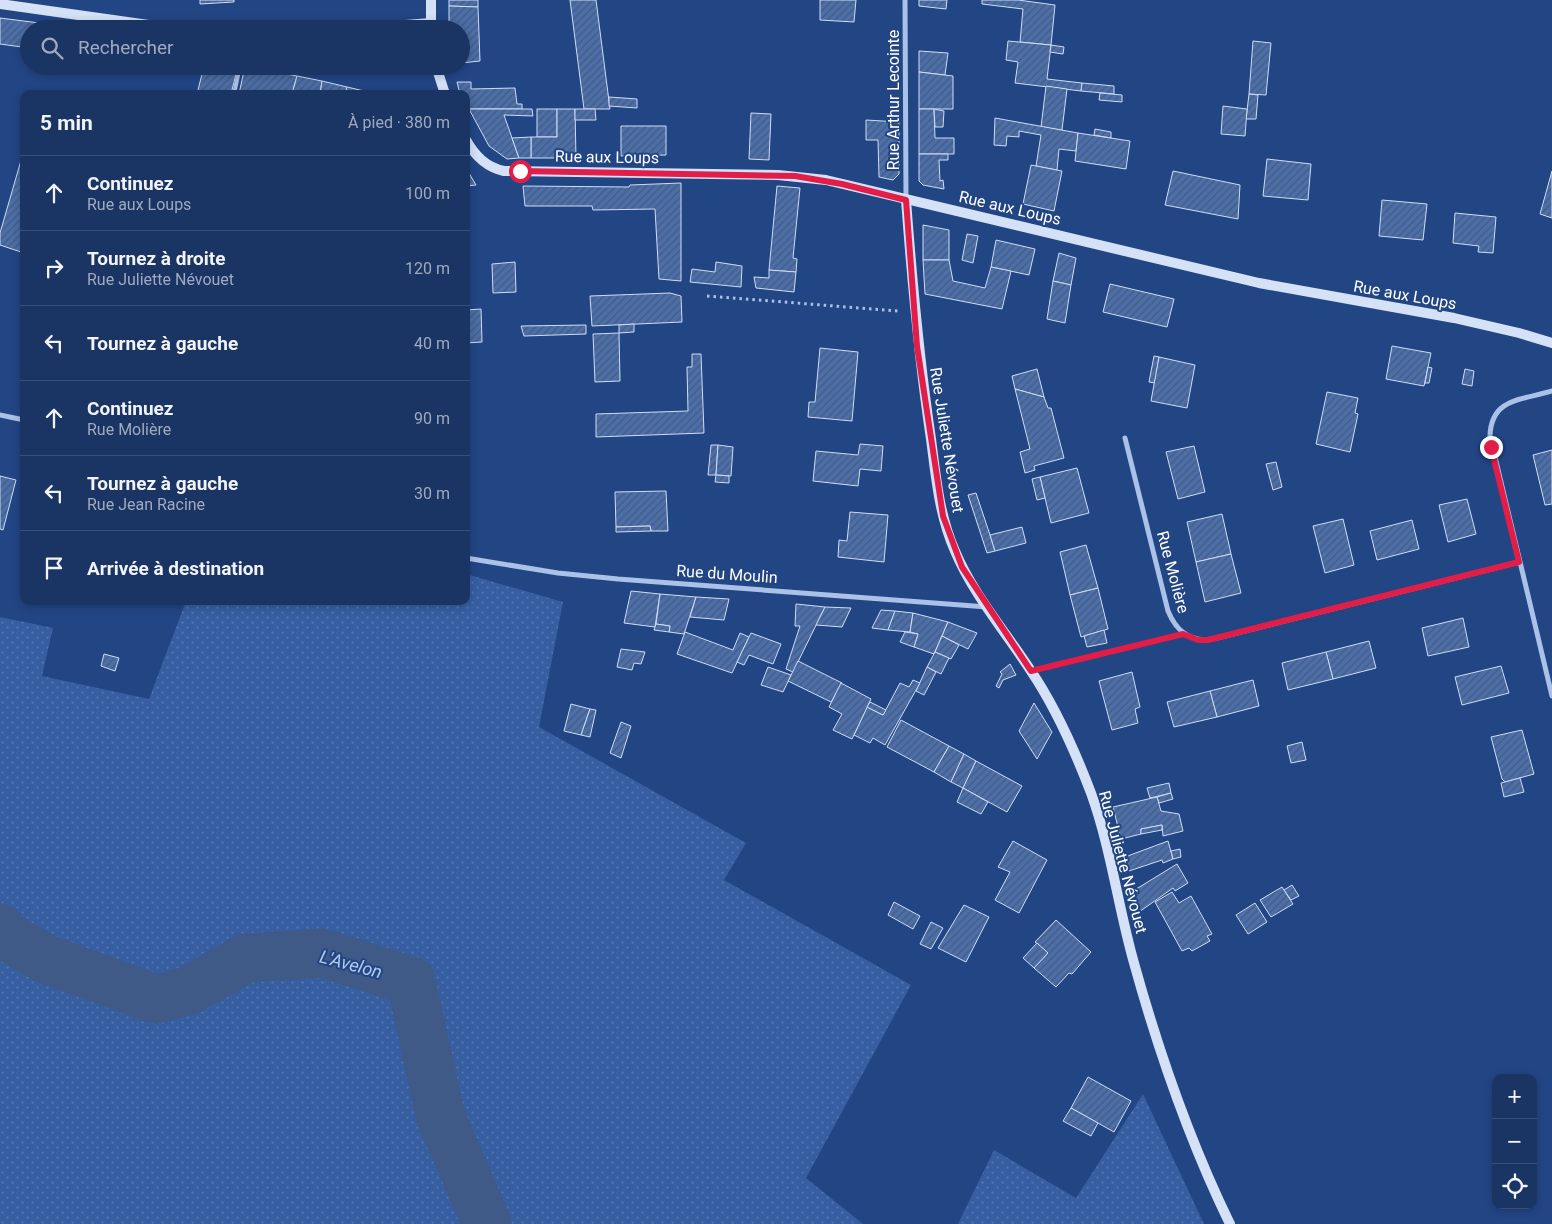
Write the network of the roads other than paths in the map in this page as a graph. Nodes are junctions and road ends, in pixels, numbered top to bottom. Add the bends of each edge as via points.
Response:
1 (431, 0) edge
2 (905, 0) edge
3 (0, 4) edge
4 (113, 20) edge
5 (431, 20) edge
6 (238, 75) edge
7 (438, 75) edge
8 (235, 90) edge
9 (443, 90) edge
10 (470, 145) edge
11 (906, 200) junction
12 (1552, 343) edge
13 (1552, 391) edge
14 (0, 415) edge
15 (20, 419) edge
16 (1125, 438) dead end
17 (470, 559) edge
18 (1519, 562) junction
19 (987, 607) junction
20 (1552, 696) edge
21 (1230, 1224) edge

1 - 5 street
2 - 11 street, Rue Arthur Lecointe
3 - 4 street
6 - 8 lane
7 - 9 street
10 - 11 street, Rue aux Loups via 484,163 504,170 795,176
11 - 12 street, Rue aux Loups via 1259,283 1454,318
11 - 19 street, Rue Juliette Névouet via 921,373 943,516 962,567
13 - 18 street via 1505,404 1490,426 1491,447
14 - 15 street
16 - 18 street, Rue Molière via 1168,611 1183,634 1198,640
17 - 19 street, Rue du Moulin via 618,579
18 - 20 street
19 - 21 street, Rue Juliette Névouet via 1031,671 1069,740 1092,795 1159,1048 1194,1148

